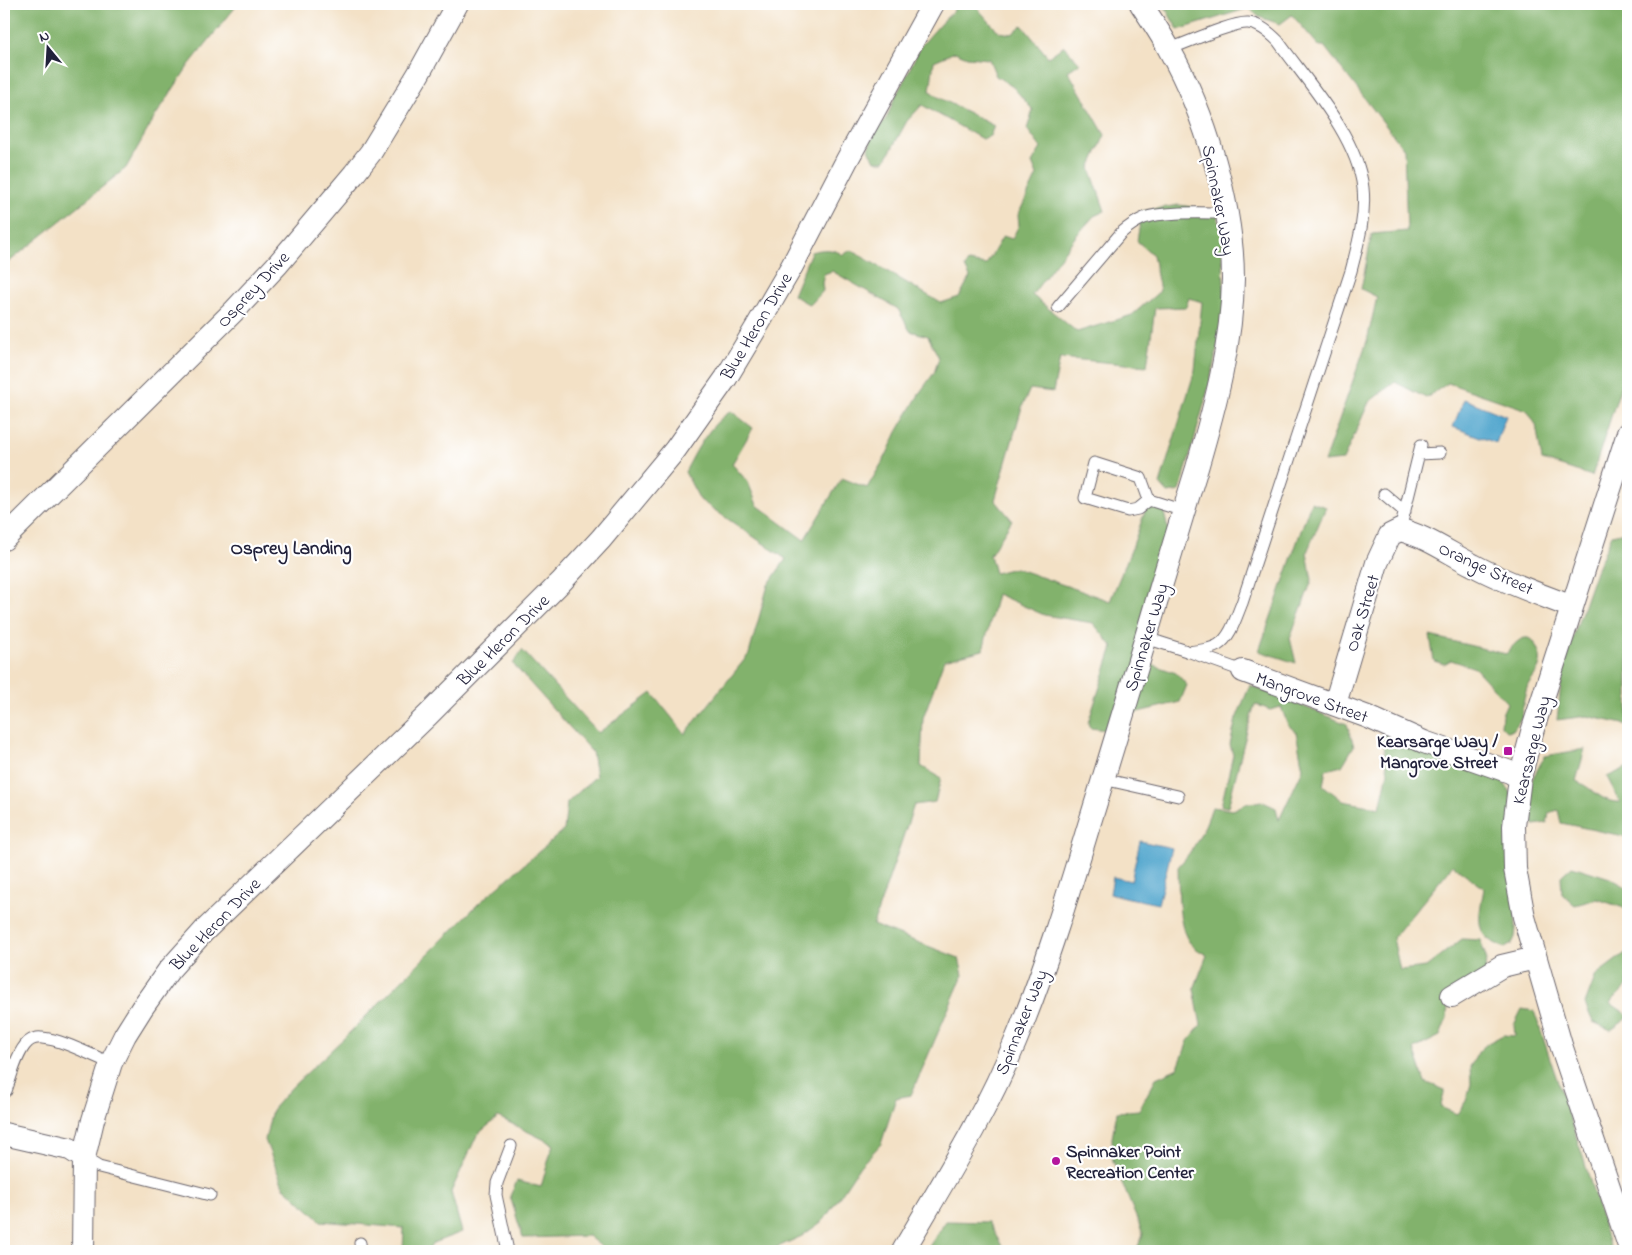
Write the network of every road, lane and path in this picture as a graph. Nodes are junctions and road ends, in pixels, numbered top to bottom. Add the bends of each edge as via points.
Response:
1 (457, 4) edge
2 (933, 4) edge
3 (1141, 4) edge
4 (1169, 49) junction
5 (1226, 213) junction
6 (1058, 307) dead end
7 (1628, 433) edge
8 (1440, 453) dead end
9 (1384, 494) dead end
10 (1149, 500) junction
11 (1184, 511) junction
12 (1402, 521) junction
13 (4, 539) edge
14 (1572, 607) junction
15 (1146, 638) junction
16 (1190, 652) junction
17 (1244, 671) joint
18 (1335, 704) junction
19 (1520, 778) junction
20 (1103, 779) junction
21 (1178, 796) dead end
22 (1535, 958) junction
23 (1452, 996) dead end
24 (111, 1063) junction
25 (6, 1091) dead end
26 (4, 1134) edge
27 (511, 1146) dead end
28 (84, 1158) junction
29 (210, 1195) dead end
30 (1628, 1243) edge
31 (83, 1251) edge
32 (508, 1251) edge
33 (903, 1251) edge

1 - 13 street, Osprey Drive via 371,152 278,264
2 - 24 street, Blue Heron Drive via 769,305 726,378 674,450 601,539 514,630 204,931 168,970 125,1035
3 - 4 street, Spinnaker Way
4 - 5 street, Spinnaker Way via 1207,138
4 - 16 lane via 1236,24 1249,23 1266,30 1278,41 1330,113 1351,150 1362,188 1363,210 1351,271 1242,603 1228,634 1219,645
5 - 6 lane via 1166,215 1145,218 1131,225
5 - 11 street, Spinnaker Way via 1233,277 1230,335 1210,424
7 - 14 street, Kearsarge Way
8 - 12 lane via 1420,449
9 - 12 lane
10 - 10 lane via 1142,478 1094,463 1085,498 1128,511 1138,509
10 - 11 lane
11 - 15 street, Spinnaker Way
12 - 14 street, Orange Street via 1424,538 1474,566
12 - 18 street, Oak Street via 1384,545 1374,592
14 - 19 street, Kearsarge Way
15 - 16 lane
15 - 20 street, Spinnaker Way
16 - 17 lane
17 - 18 street, Mangrove Street
18 - 19 street, Mangrove Street
19 - 22 street, Kearsarge Way via 1514,826 1514,868
20 - 21 lane
20 - 33 street, Spinnaker Way via 1060,919 1017,1039 982,1114
22 - 23 street via 1502,966
22 - 30 street, Kearsarge Way
24 - 25 lane via 41,1037 29,1040 15,1064
24 - 28 street, Blue Heron Drive via 92,1120
26 - 28 street via 70,1149
27 - 32 lane via 497,1183 496,1195
28 - 29 lane via 99,1167
28 - 31 street, Blue Heron Drive

